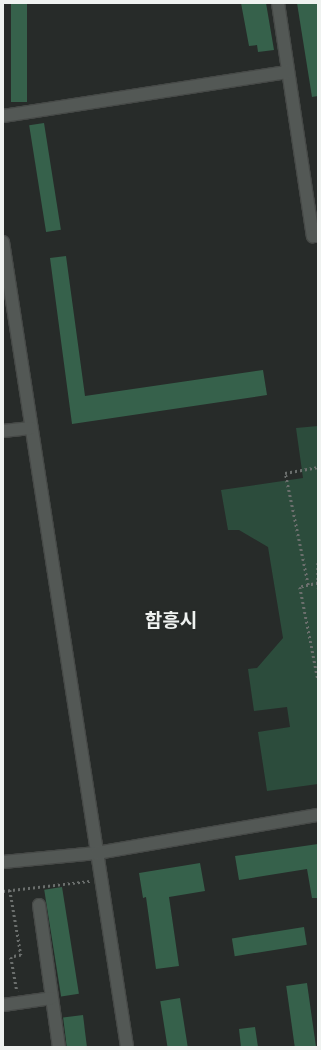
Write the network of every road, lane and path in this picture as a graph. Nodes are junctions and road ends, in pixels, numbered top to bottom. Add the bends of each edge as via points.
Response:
1 (278, 3) edge
2 (288, 72) junction
3 (3, 116) edge
4 (316, 236) edge
5 (3, 242) edge
6 (31, 428) junction
7 (3, 432) edge
8 (318, 467) edge
9 (318, 563) edge
10 (317, 583) edge
11 (308, 585) junction
12 (318, 588) edge
13 (318, 680) edge
14 (318, 815) edge
15 (97, 853) junction
16 (3, 862) edge
17 (102, 880) junction
18 (10, 890) junction
19 (3, 891) edge
20 (39, 905) dead end
21 (52, 998) junction
22 (19, 1002) junction
23 (3, 1004) edge
24 (59, 1047) edge
25 (127, 1047) edge

1 - 2 street
2 - 3 street
2 - 4 street
5 - 6 street
6 - 7 street
6 - 15 street
8 - 11 path via 285,473
9 - 10 path
10 - 11 path
10 - 12 path
11 - 13 path via 300,587
14 - 15 street
15 - 16 street
15 - 17 street
17 - 18 path
17 - 25 street
18 - 19 path
18 - 22 path via 21,956 11,957
20 - 21 street
21 - 22 street
21 - 24 street
22 - 23 street

